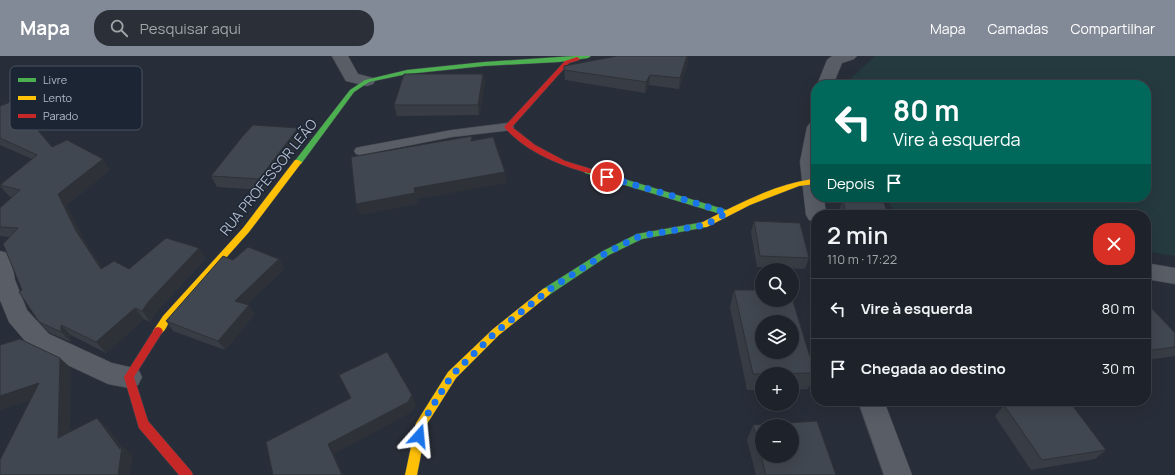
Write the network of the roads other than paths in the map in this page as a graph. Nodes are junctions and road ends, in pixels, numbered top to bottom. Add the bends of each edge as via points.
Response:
1 (340, 56) edge
2 (589, 56) edge
3 (848, 56) edge
4 (827, 80) edge
5 (367, 81) junction
6 (508, 127) junction
7 (360, 151) dead end
8 (811, 152) edge
9 (811, 175) edge
10 (811, 182) edge
11 (727, 213) junction
12 (0, 259) edge
13 (1151, 272) edge
14 (1175, 276) edge
15 (129, 377) junction
16 (873, 406) edge
17 (187, 475) edge
18 (411, 475) edge
19 (898, 475) edge

1 - 5 street via 352,78
2 - 5 street, RUA PROFESSOR LEÃO via 407,72
2 - 6 street via 567,62
3 - 4 street via 835,60
5 - 15 street, RUA PROFESSOR LEÃO via 352,91 246,230 166,318
6 - 7 lane via 428,137
6 - 11 street via 532,147 562,163
8 - 9 street
10 - 11 street via 798,184
11 - 18 street via 705,225 640,236 606,253 550,289 496,332 452,375 422,423
12 - 15 street via 4,280 17,315 40,342 108,374
13 - 14 street
15 - 17 street via 143,424
16 - 19 street

